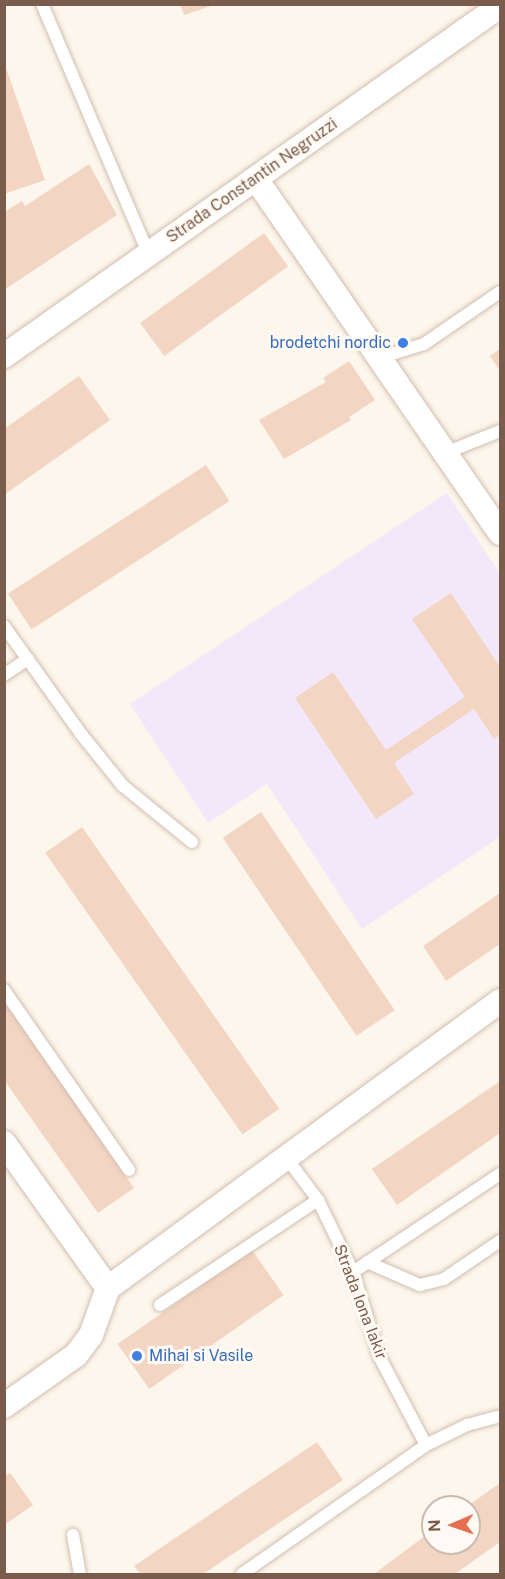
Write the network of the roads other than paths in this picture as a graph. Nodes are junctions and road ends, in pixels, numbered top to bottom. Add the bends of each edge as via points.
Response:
1 (42, 4) edge
2 (501, 6) edge
3 (256, 179) junction
4 (148, 253) junction
5 (501, 292) edge
6 (4, 356) edge
7 (380, 358) junction
8 (501, 431) edge
9 (445, 453) junction
10 (501, 533) edge
11 (4, 626) edge
12 (28, 659) junction
13 (4, 675) edge
14 (192, 842) dead end
15 (4, 990) edge
16 (501, 1001) edge
17 (4, 1143) edge
18 (285, 1156) junction
19 (129, 1170) dead end
20 (501, 1174) edge
21 (318, 1200) junction
22 (501, 1241) edge
23 (367, 1262) junction
24 (353, 1272) junction
25 (108, 1288) junction
26 (160, 1305) dead end
27 (4, 1406) edge
28 (501, 1416) edge
29 (426, 1445) junction
30 (73, 1535) dead end
31 (81, 1575) edge
32 (242, 1575) edge

1 - 4 lane
2 - 3 street, Strada Constantin Negruzzi
3 - 4 street, Strada Constantin Negruzzi
3 - 7 street
4 - 6 street, Strada Constantin Negruzzi
5 - 7 lane via 424,344
7 - 9 street
8 - 9 lane
9 - 10 street
11 - 12 lane
12 - 13 lane
12 - 14 lane via 123,786
15 - 19 lane
16 - 18 street
17 - 25 street
18 - 21 lane, Strada Iona Iakir
18 - 25 street
20 - 23 lane
21 - 24 lane, Strada Iona Iakir
21 - 26 lane
22 - 23 lane via 444,1279 420,1285
23 - 24 lane
24 - 29 lane, Strada Iona Iakir via 380,1358
25 - 27 street via 91,1335 76,1355
28 - 29 lane via 467,1425
29 - 32 lane
30 - 31 lane

